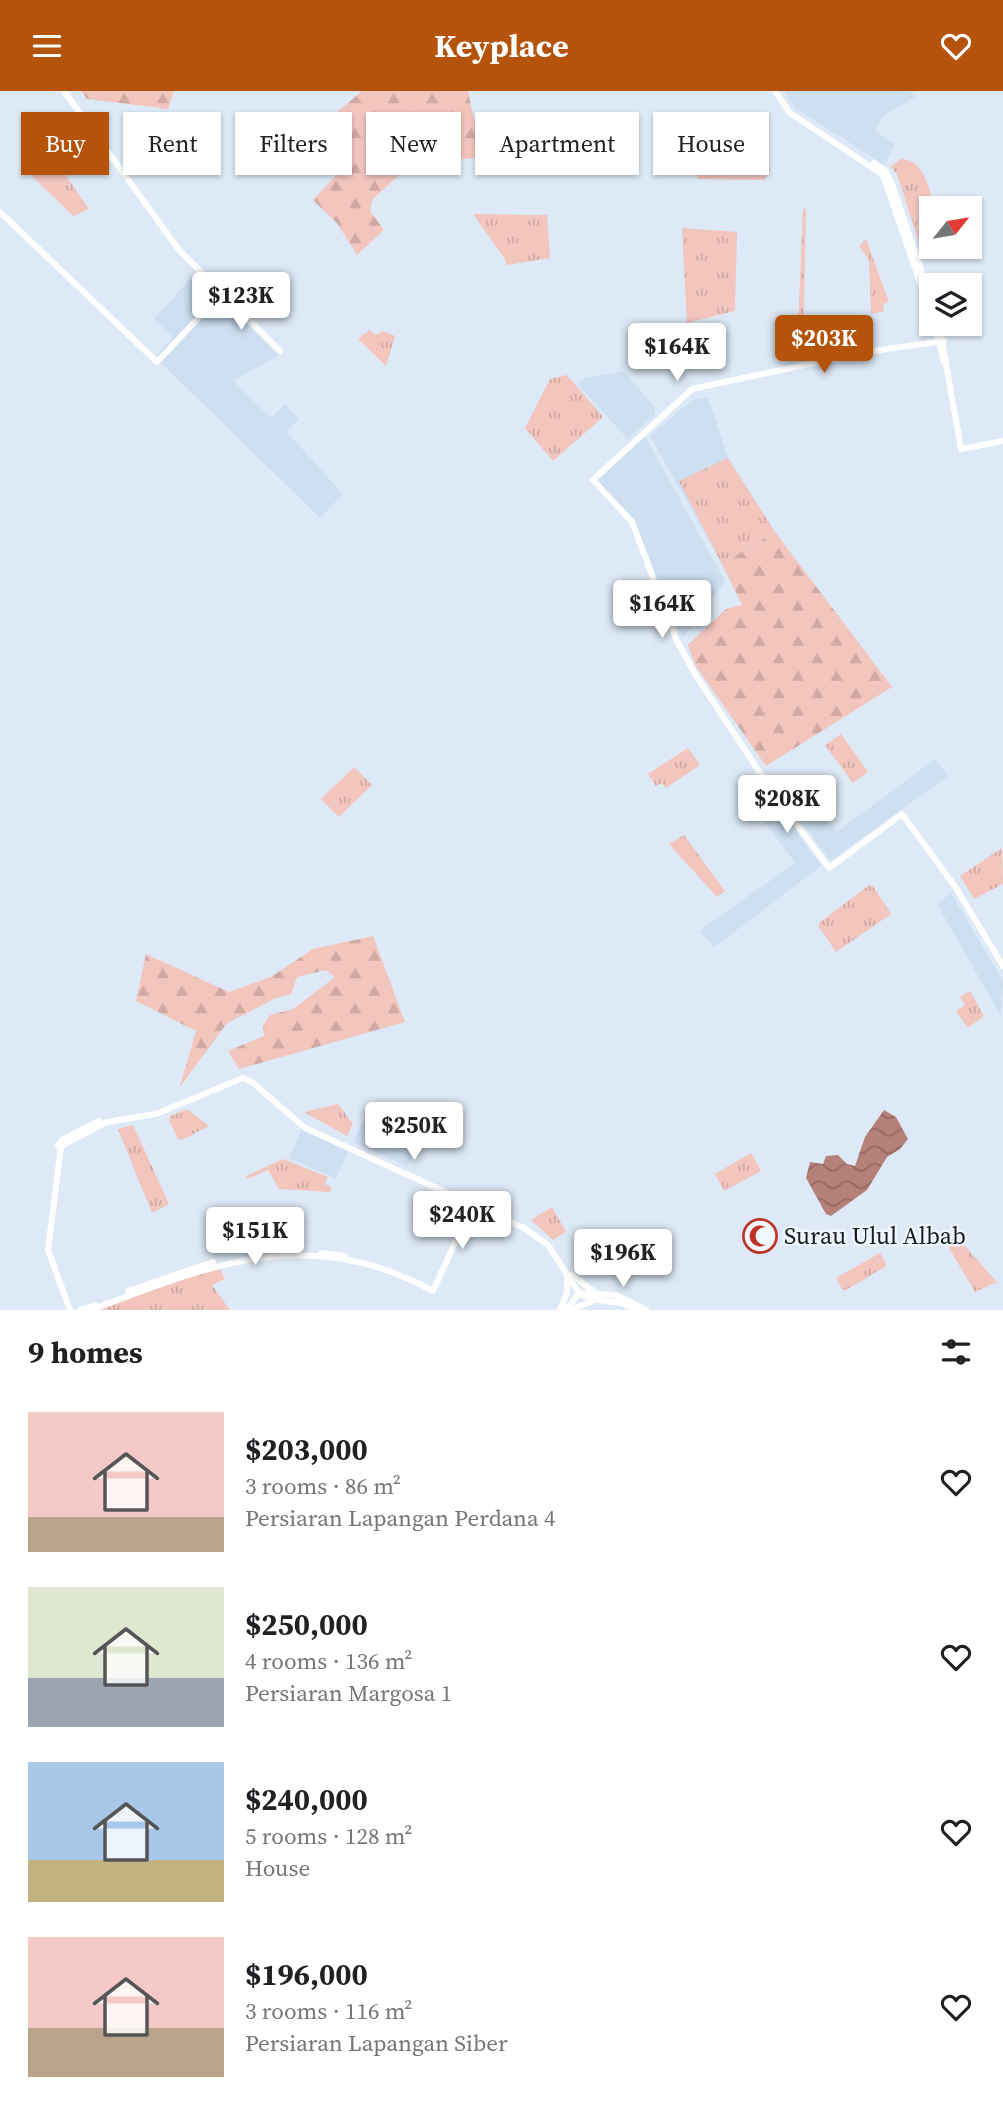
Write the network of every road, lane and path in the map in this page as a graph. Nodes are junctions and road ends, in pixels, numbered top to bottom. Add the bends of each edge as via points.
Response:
1 (64, 91) edge
2 (777, 91) edge
3 (815, 125) junction
4 (821, 133) junction
5 (830, 134) junction
6 (853, 152) junction
7 (0, 212) edge
8 (922, 273) edge
9 (919, 278) edge
10 (222, 293) junction
11 (940, 336) edge
12 (941, 341) junction
13 (280, 351) dead end
14 (1003, 440) edge
15 (1003, 966) edge
16 (471, 1203) junction
17 (569, 1275) junction
18 (432, 1287) junction
19 (579, 1293) junction
20 (605, 1294) junction
21 (598, 1299) junction
22 (68, 1310) edge
23 (80, 1310) edge
24 (91, 1310) edge
25 (560, 1310) edge
26 (568, 1310) edge
27 (636, 1310) edge
28 (646, 1310) edge

1 - 10 street via 170,238
2 - 3 street via 791,110
2 - 4 street via 790,113
3 - 4 street
3 - 5 street
4 - 5 street
4 - 6 street
5 - 6 street
6 - 8 street via 881,167 889,177
6 - 9 street via 879,171 889,187
7 - 10 street via 157,362
10 - 13 street
11 - 12 street
12 - 14 street via 961,449
12 - 15 street via 692,389 593,479 632,522 676,639 695,674 829,868 902,814 956,888
16 - 17 street via 537,1236
16 - 18 street
16 - 22 street via 307,1125 247,1074 232,1077 155,1110 106,1118 60,1140 43,1249
17 - 19 street
17 - 20 street via 586,1288
17 - 25 street
18 - 23 street via 381,1265 345,1256 266,1252 199,1265
18 - 24 street via 344,1260 273,1255 219,1264
19 - 20 street
19 - 21 street
19 - 25 street
19 - 26 street
20 - 28 street via 625,1298
21 - 26 street
21 - 27 street

